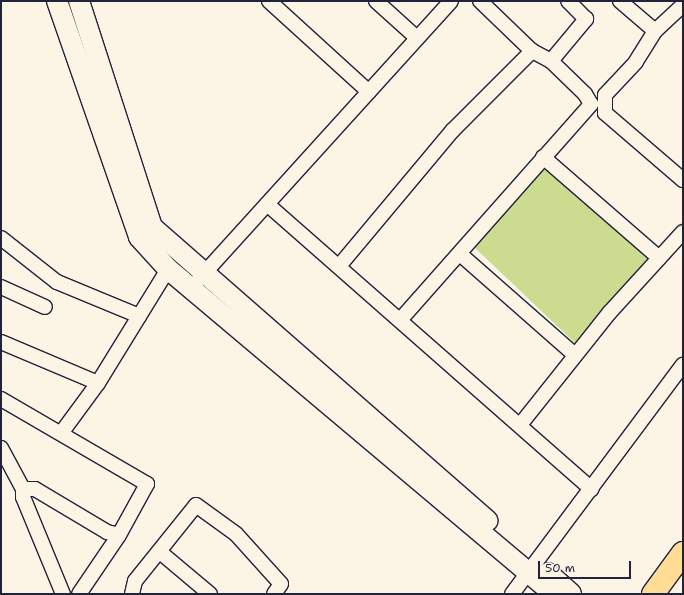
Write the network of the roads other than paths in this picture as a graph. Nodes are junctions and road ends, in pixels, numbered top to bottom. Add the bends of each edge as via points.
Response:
1 (57, 1) edge
2 (79, 1) edge
3 (269, 1) edge
4 (376, 1) edge
5 (451, 1) edge
6 (480, 1) edge
7 (568, 1) edge
8 (620, 1) edge
9 (683, 5) edge
10 (655, 31) junction
11 (417, 38) junction
12 (532, 51) junction
13 (551, 61) junction
14 (369, 92) junction
15 (108, 120) junction
16 (543, 157) junction
17 (683, 180) edge
18 (267, 204) junction
19 (146, 232) junction
20 (683, 232) edge
21 (1, 238) edge
22 (460, 254) junction
23 (659, 258) junction
24 (340, 265) junction
25 (168, 269) junction
26 (204, 273) junction
27 (1, 287) edge
28 (191, 288) junction
29 (45, 307) dead end
30 (139, 316) junction
31 (401, 319) junction
32 (1, 342) edge
33 (575, 355) junction
34 (683, 365) edge
35 (98, 383) junction
36 (1, 399) edge
37 (520, 425) junction
38 (62, 432) junction
39 (1, 448) edge
40 (400, 454) junction
41 (23, 489) junction
42 (592, 489) junction
43 (119, 535) junction
44 (160, 552) junction
45 (683, 553) edge
46 (533, 568) junction
47 (683, 573) edge
48 (207, 593) edge
49 (63, 594) edge
50 (79, 594) edge
51 (132, 594) edge
52 (274, 594) edge
53 (512, 594) edge
54 (554, 594) edge
55 (571, 594) edge
56 (653, 594) edge
57 (668, 594) edge

1 - 15 street
2 - 15 street
3 - 14 street
4 - 11 street
5 - 11 street
6 - 12 street
7 - 13 street via 586,19
8 - 10 street
9 - 10 street
10 - 17 street via 636,62 604,95 606,113
11 - 14 street
12 - 13 street
12 - 24 street via 453,130
13 - 16 street via 585,94 591,104
14 - 18 street
15 - 19 street
16 - 22 street
16 - 23 street
18 - 24 street
18 - 26 street
19 - 25 street
19 - 26 street
20 - 23 street
21 - 30 street via 57,282
22 - 31 street
22 - 33 street
23 - 33 street
24 - 31 street
25 - 28 street
25 - 30 street
26 - 28 street
26 - 40 street
27 - 29 street
28 - 40 street
30 - 35 street
31 - 37 street
32 - 35 street
33 - 37 street
34 - 42 street
35 - 38 street
36 - 38 street
37 - 42 street
38 - 43 street via 147,484
39 - 41 street
40 - 46 street
41 - 43 street via 35,489 107,532
41 - 49 street via 23,497
42 - 46 street
43 - 50 street
44 - 48 street
44 - 51 street via 135,580
44 - 52 street via 196,505 236,534 282,584
45 - 56 highway
46 - 53 street
46 - 54 street
46 - 55 street
47 - 57 highway

